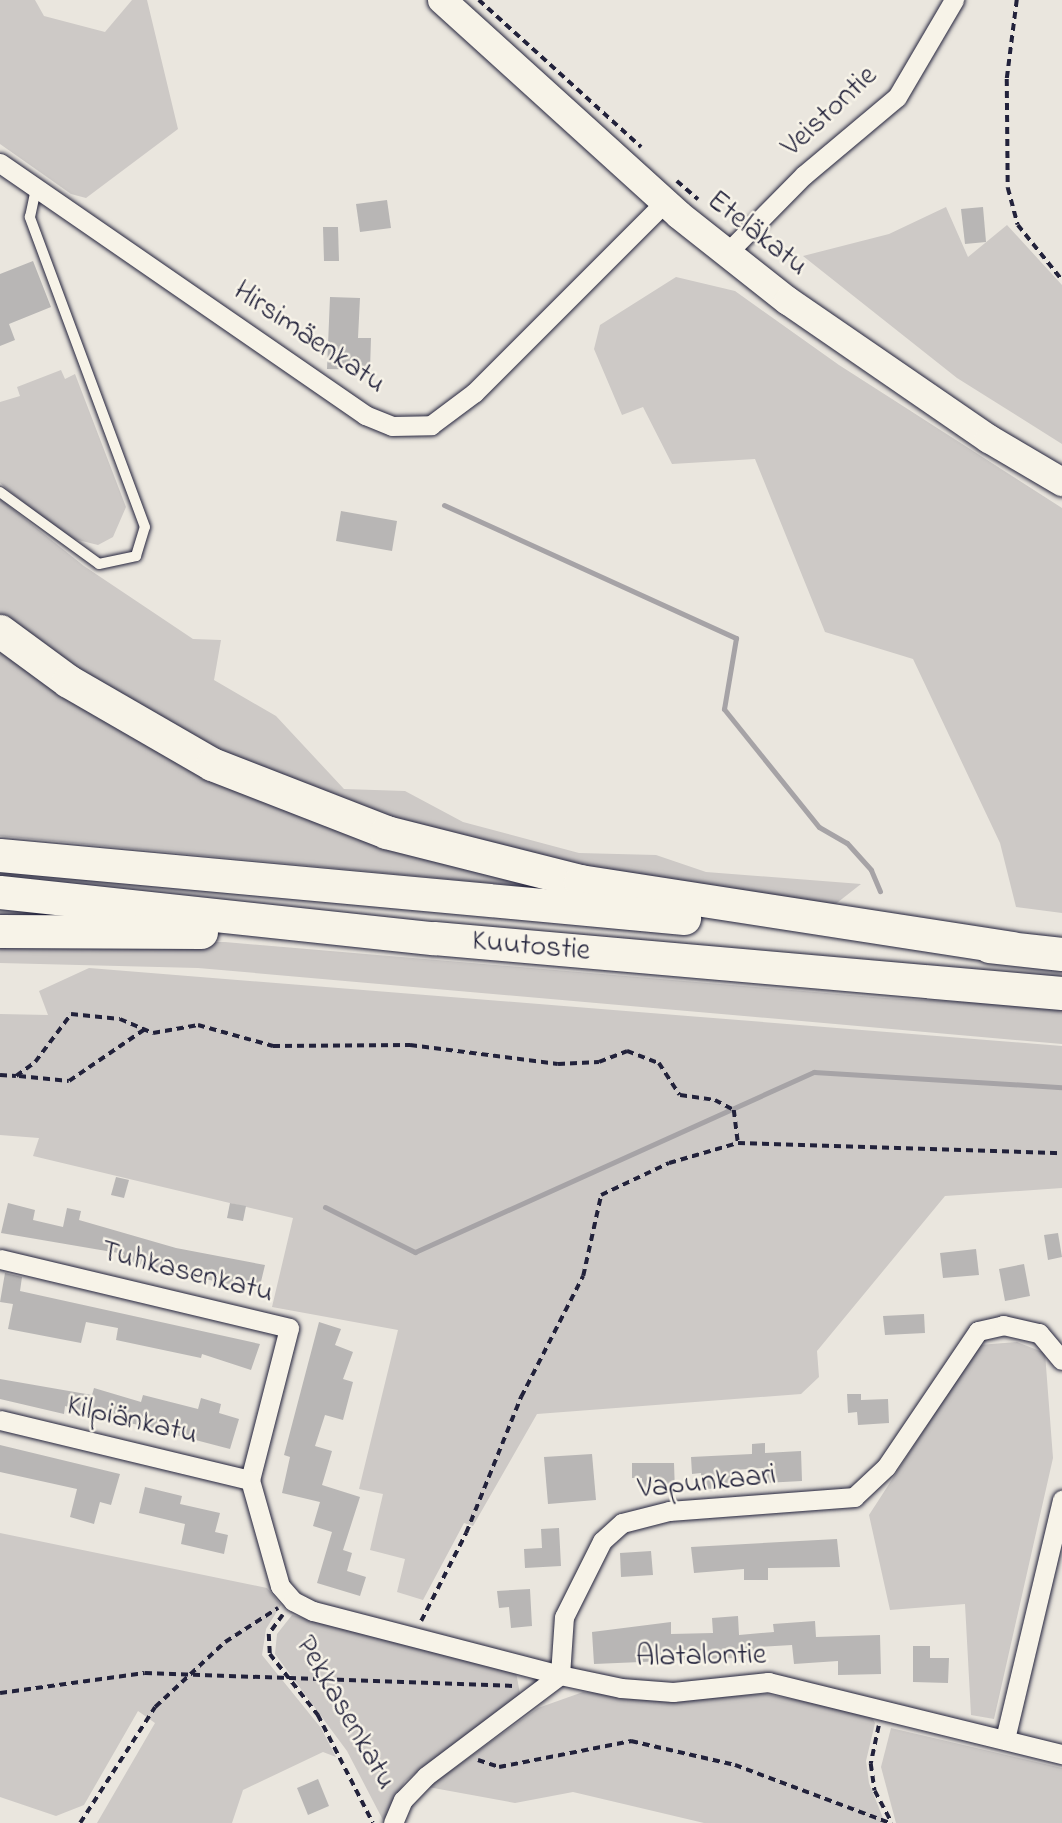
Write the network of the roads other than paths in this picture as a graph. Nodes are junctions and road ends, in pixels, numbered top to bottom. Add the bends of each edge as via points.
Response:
1 (442, 0) edge
2 (954, 0) edge
3 (0, 163) edge
4 (36, 188) junction
5 (664, 203) junction
6 (727, 253) junction
7 (1062, 482) edge
8 (0, 492) edge
9 (0, 631) edge
10 (0, 855) edge
11 (0, 892) edge
12 (0, 931) edge
13 (434, 938) junction
14 (1011, 948) junction
15 (1062, 954) edge
16 (1062, 993) edge
17 (0, 1259) edge
18 (1062, 1360) edge
19 (0, 1420) edge
20 (250, 1480) junction
21 (1062, 1500) edge
22 (552, 1681) junction
23 (1004, 1739) junction
24 (1062, 1754) edge
25 (393, 1823) edge

1 - 5 main road, Eteläkatu
2 - 6 street, Veistontie via 931,30 897,97 804,175
3 - 4 street, Hirsimäenkatu
4 - 5 street, Hirsimäenkatu via 365,415 392,426 431,425 474,393
4 - 8 lane via 30,217 145,527 136,556 99,564
5 - 6 main road, Eteläkatu
6 - 7 main road, Eteläkatu via 882,368
9 - 14 highway via 68,681 212,764 386,832 580,881
10 - 14 highway, Kuutostie
11 - 13 highway, Kuutostie
12 - 13 highway
13 - 16 highway, Kuutostie
14 - 15 highway, Kuutostie
17 - 20 street, Tuhkasenkatu via 289,1328
18 - 22 street, Vapunkaari via 1039,1333 1003,1325 978,1331 886,1467 854,1497 669,1511 622,1523 602,1541 565,1616
19 - 20 street, Kilpiänkatu
20 - 22 street, Pekkasenkatu via 280,1586 293,1601
21 - 23 street
22 - 23 street, Alatalontie via 673,1692 768,1682
22 - 25 street via 456,1753 403,1800
23 - 24 street, Alatalontie

